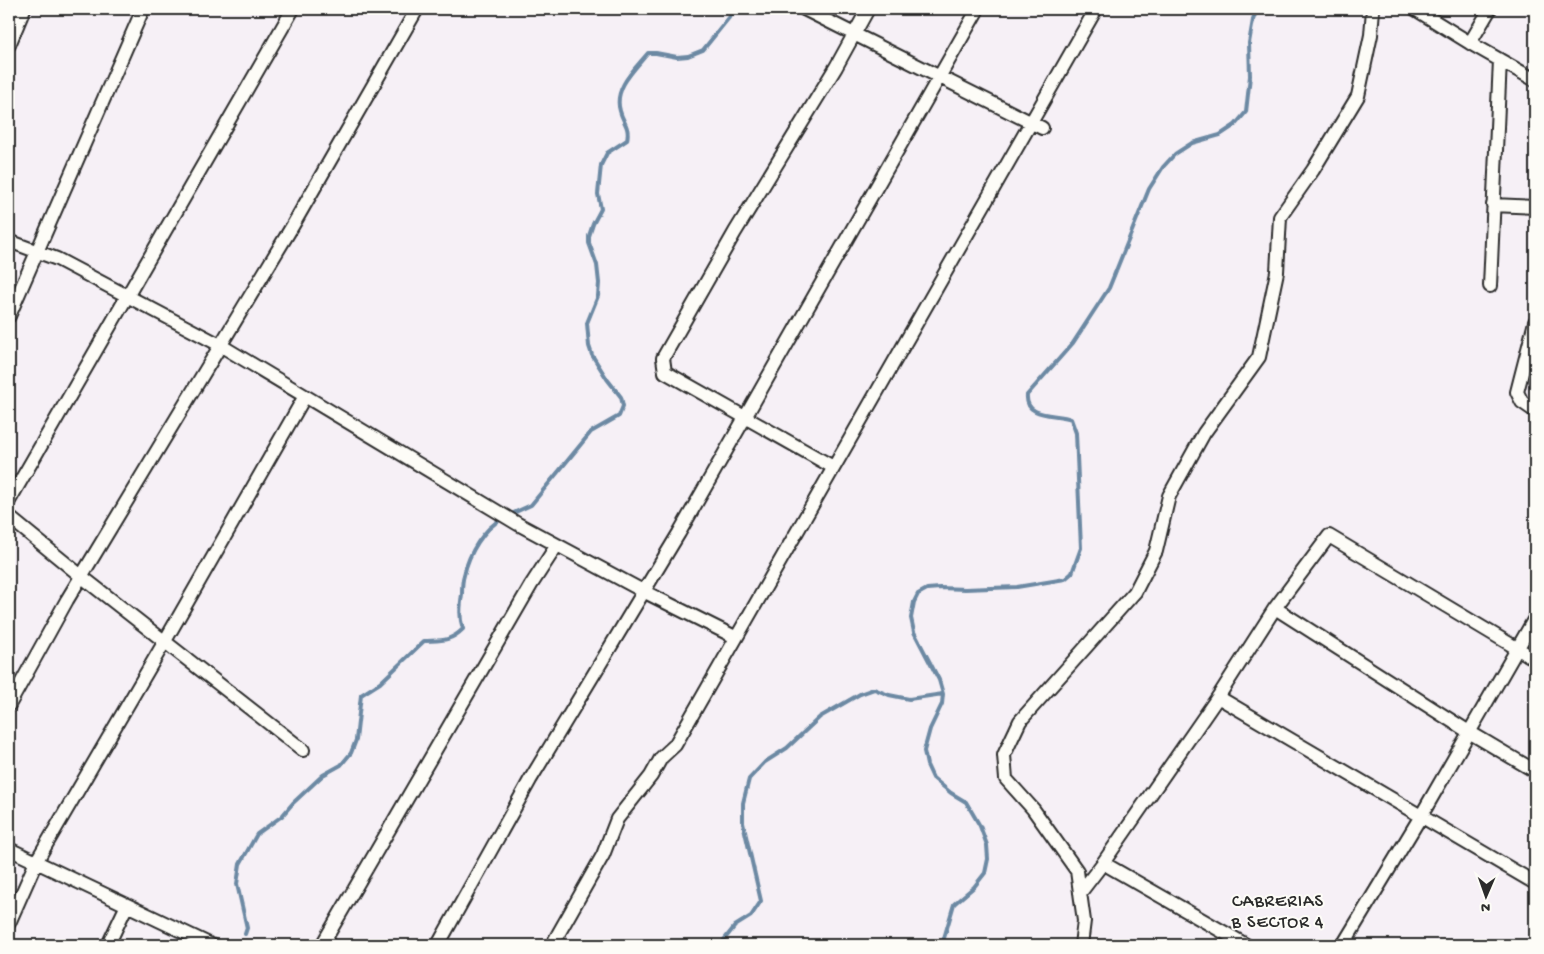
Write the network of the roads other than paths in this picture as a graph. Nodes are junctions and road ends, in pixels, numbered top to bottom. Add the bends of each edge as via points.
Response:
1 (24, 9) edge
2 (143, 9) edge
3 (293, 9) edge
4 (418, 9) edge
5 (804, 9) edge
6 (868, 9) edge
7 (978, 9) edge
8 (1096, 9) edge
9 (1373, 9) edge
10 (1415, 9) edge
11 (1490, 9) edge
12 (854, 34) junction
13 (1470, 43) junction
14 (9, 45) edge
15 (1500, 60) junction
16 (939, 76) junction
17 (1535, 80) edge
18 (1036, 125) junction
19 (1493, 205) junction
20 (1535, 207) edge
21 (9, 241) edge
22 (37, 251) junction
23 (1490, 286) dead end
24 (127, 296) junction
25 (9, 316) edge
26 (1535, 322) edge
27 (220, 345) junction
28 (305, 396) junction
29 (1535, 411) edge
30 (745, 416) junction
31 (833, 467) junction
32 (9, 501) edge
33 (9, 517) edge
34 (557, 545) junction
35 (81, 576) junction
36 (644, 591) junction
37 (1276, 608) junction
38 (1535, 618) edge
39 (735, 637) junction
40 (165, 641) junction
41 (1518, 649) junction
42 (1535, 659) edge
43 (1218, 697) junction
44 (9, 705) edge
45 (1469, 732) junction
46 (303, 750) dead end
47 (1535, 771) edge
48 (1421, 816) junction
49 (9, 849) edge
50 (36, 862) junction
51 (1103, 863) junction
52 (1535, 883) edge
53 (1080, 893) junction
54 (127, 905) junction
55 (9, 923) edge
56 (108, 945) edge
57 (208, 945) edge
58 (322, 945) edge
59 (438, 945) edge
60 (552, 945) edge
61 (1081, 945) edge
62 (1246, 945) edge
63 (1343, 945) edge

1 - 14 street
2 - 22 street
3 - 24 street
4 - 27 street
5 - 12 street
6 - 12 street
7 - 16 street
8 - 18 street
9 - 53 street via 1358,96 1280,217 1277,272 1260,357 1204,433 1170,496 1156,551 1135,592 1020,721 1004,755 1006,780 1033,809 1077,871
10 - 13 street
11 - 13 street
12 - 16 street
12 - 30 street via 663,358 665,372
13 - 15 street
15 - 17 street
15 - 19 street
16 - 18 street
16 - 30 street
18 - 31 street
19 - 20 street
19 - 23 street
21 - 22 street
22 - 24 street via 57,258
22 - 25 street
24 - 27 street
24 - 32 street
26 - 29 street via 1517,392 1522,402
27 - 28 street
27 - 35 street
28 - 34 street
28 - 40 street
30 - 31 street
30 - 36 street
31 - 39 street
33 - 35 street
34 - 36 street
34 - 58 street
35 - 40 street
35 - 44 street
36 - 39 street
36 - 59 street via 530,780
37 - 41 street via 1329,536
37 - 43 street
37 - 45 street
38 - 41 street
39 - 60 street via 675,745 661,758 651,776 616,819 603,855
40 - 46 street
40 - 50 street
41 - 42 street
41 - 45 street
43 - 48 street
43 - 51 street
45 - 47 street
45 - 48 street
48 - 52 street
48 - 63 street
49 - 50 street
50 - 54 street
50 - 55 street
51 - 53 street
51 - 62 street
53 - 61 street via 1084,922
54 - 56 street
54 - 57 street

